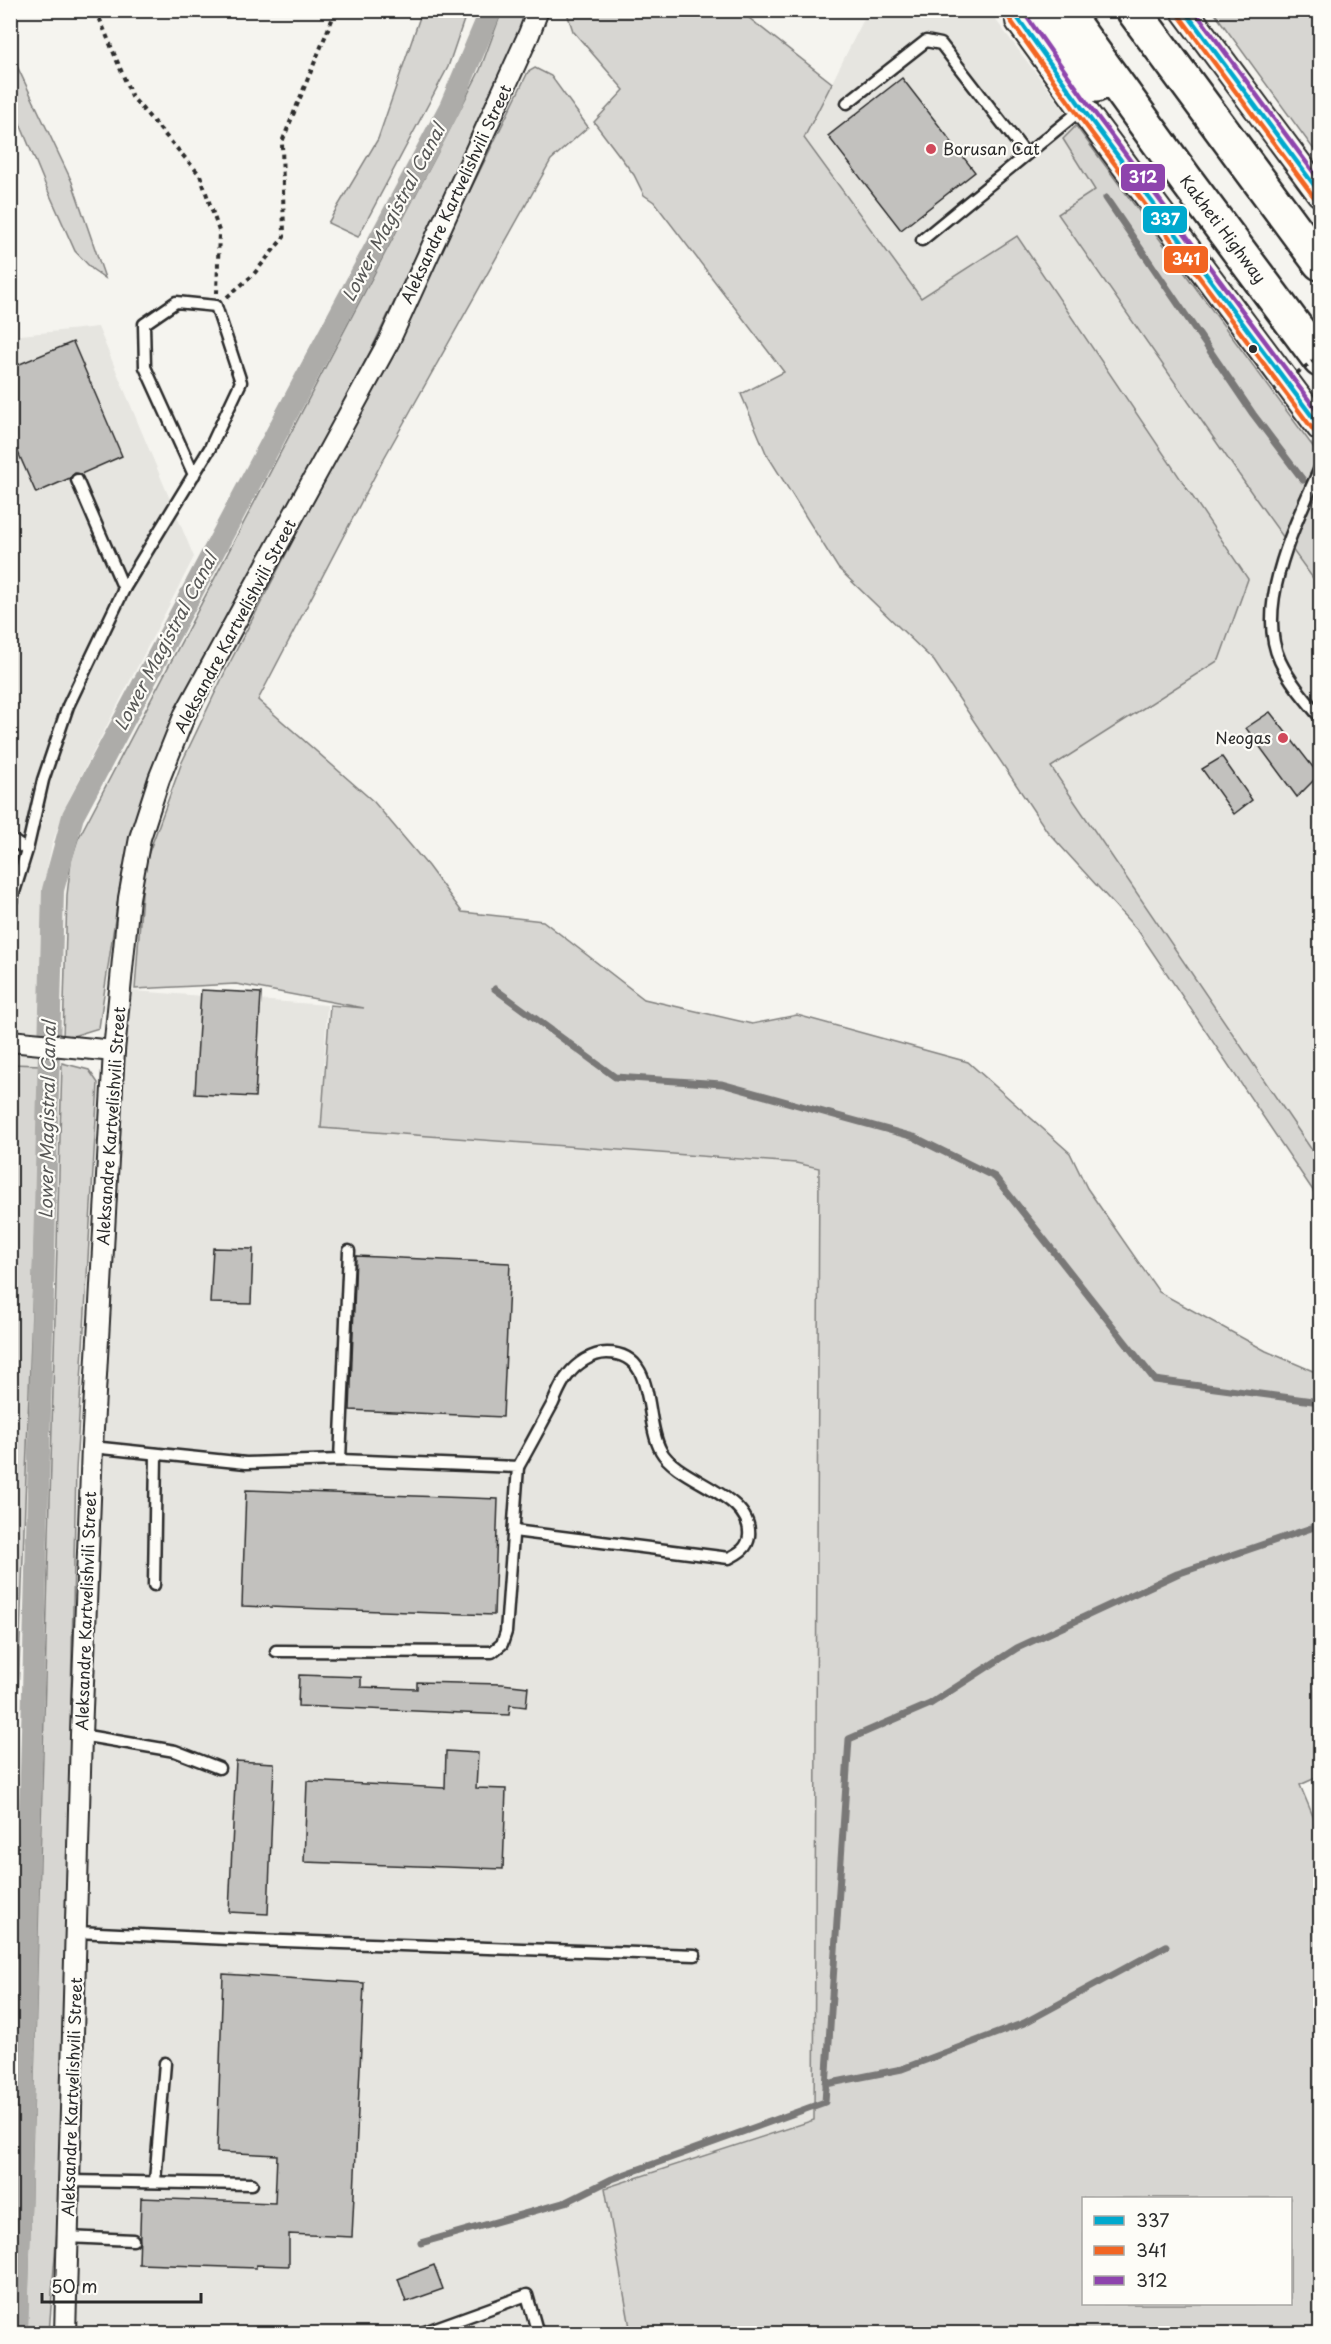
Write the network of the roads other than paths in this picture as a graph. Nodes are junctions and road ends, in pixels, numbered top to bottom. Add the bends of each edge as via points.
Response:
1 (538, 10) edge
2 (1012, 10) edge
3 (1025, 10) edge
4 (1063, 10) edge
5 (1133, 10) edge
6 (1159, 10) edge
7 (1184, 10) edge
8 (847, 103) dead end
9 (1082, 108) junction
10 (1210, 116) junction
11 (1026, 154) junction
12 (1186, 180) junction
13 (1320, 193) edge
14 (922, 240) dead end
15 (1320, 263) edge
16 (1320, 358) edge
17 (1320, 427) edge
18 (1320, 436) edge
19 (1320, 468) edge
20 (194, 475) junction
21 (77, 480) dead end
22 (124, 589) junction
23 (1320, 717) edge
24 (10, 839) edge
25 (27, 850) junction
26 (10, 905) edge
27 (18, 1042) edge
28 (114, 1051) junction
29 (349, 1251) dead end
30 (92, 1447) junction
31 (156, 1454) junction
32 (340, 1460) junction
33 (518, 1467) junction
34 (514, 1531) junction
35 (154, 1585) dead end
36 (276, 1652) dead end
37 (81, 1735) junction
38 (219, 1768) dead end
39 (76, 1932) junction
40 (695, 1955) dead end
41 (165, 2062) dead end
42 (70, 2181) junction
43 (155, 2181) junction
44 (252, 2184) dead end
45 (67, 2237) junction
46 (133, 2240) dead end
47 (65, 2334) edge
48 (419, 2334) edge
49 (538, 2334) edge

1 - 28 street, Aleksandre Kartvelishvili Street via 389,341 185,714 140,838 129,898
2 - 9 street
3 - 12 highway
4 - 12 highway, Kakheti Highway
5 - 10 highway
6 - 10 highway
7 - 13 street
8 - 11 lane via 926,41 941,44
9 - 11 lane
9 - 17 street
10 - 15 highway
11 - 14 lane
12 - 16 highway, Kakheti Highway
17 - 18 lane
19 - 23 lane via 1274,590 1271,625 1279,659 1296,689
20 - 20 lane via 241,382 216,306 176,303 144,324 145,367
20 - 22 lane
21 - 22 lane
22 - 25 lane via 68,706 43,780
24 - 25 lane
25 - 26 lane
27 - 28 street
28 - 30 street, Aleksandre Kartvelishvili Street
29 - 32 lane
30 - 31 lane
30 - 37 street, Aleksandre Kartvelishvili Street
31 - 32 lane via 246,1463
31 - 35 lane
32 - 33 lane
33 - 34 lane
33 - 34 lane via 567,1375 586,1359 605,1353 627,1357 643,1375 661,1451 670,1462 734,1504 750,1528 741,1552 729,1558
34 - 36 lane via 506,1632 502,1644 492,1652
37 - 38 lane via 175,1751
37 - 39 street, Aleksandre Kartvelishvili Street
39 - 40 lane
39 - 42 street, Aleksandre Kartvelishvili Street
41 - 43 lane
42 - 43 lane
42 - 45 street, Aleksandre Kartvelishvili Street
43 - 44 lane
45 - 46 lane
45 - 47 street, Aleksandre Kartvelishvili Street
48 - 49 lane via 527,2295

